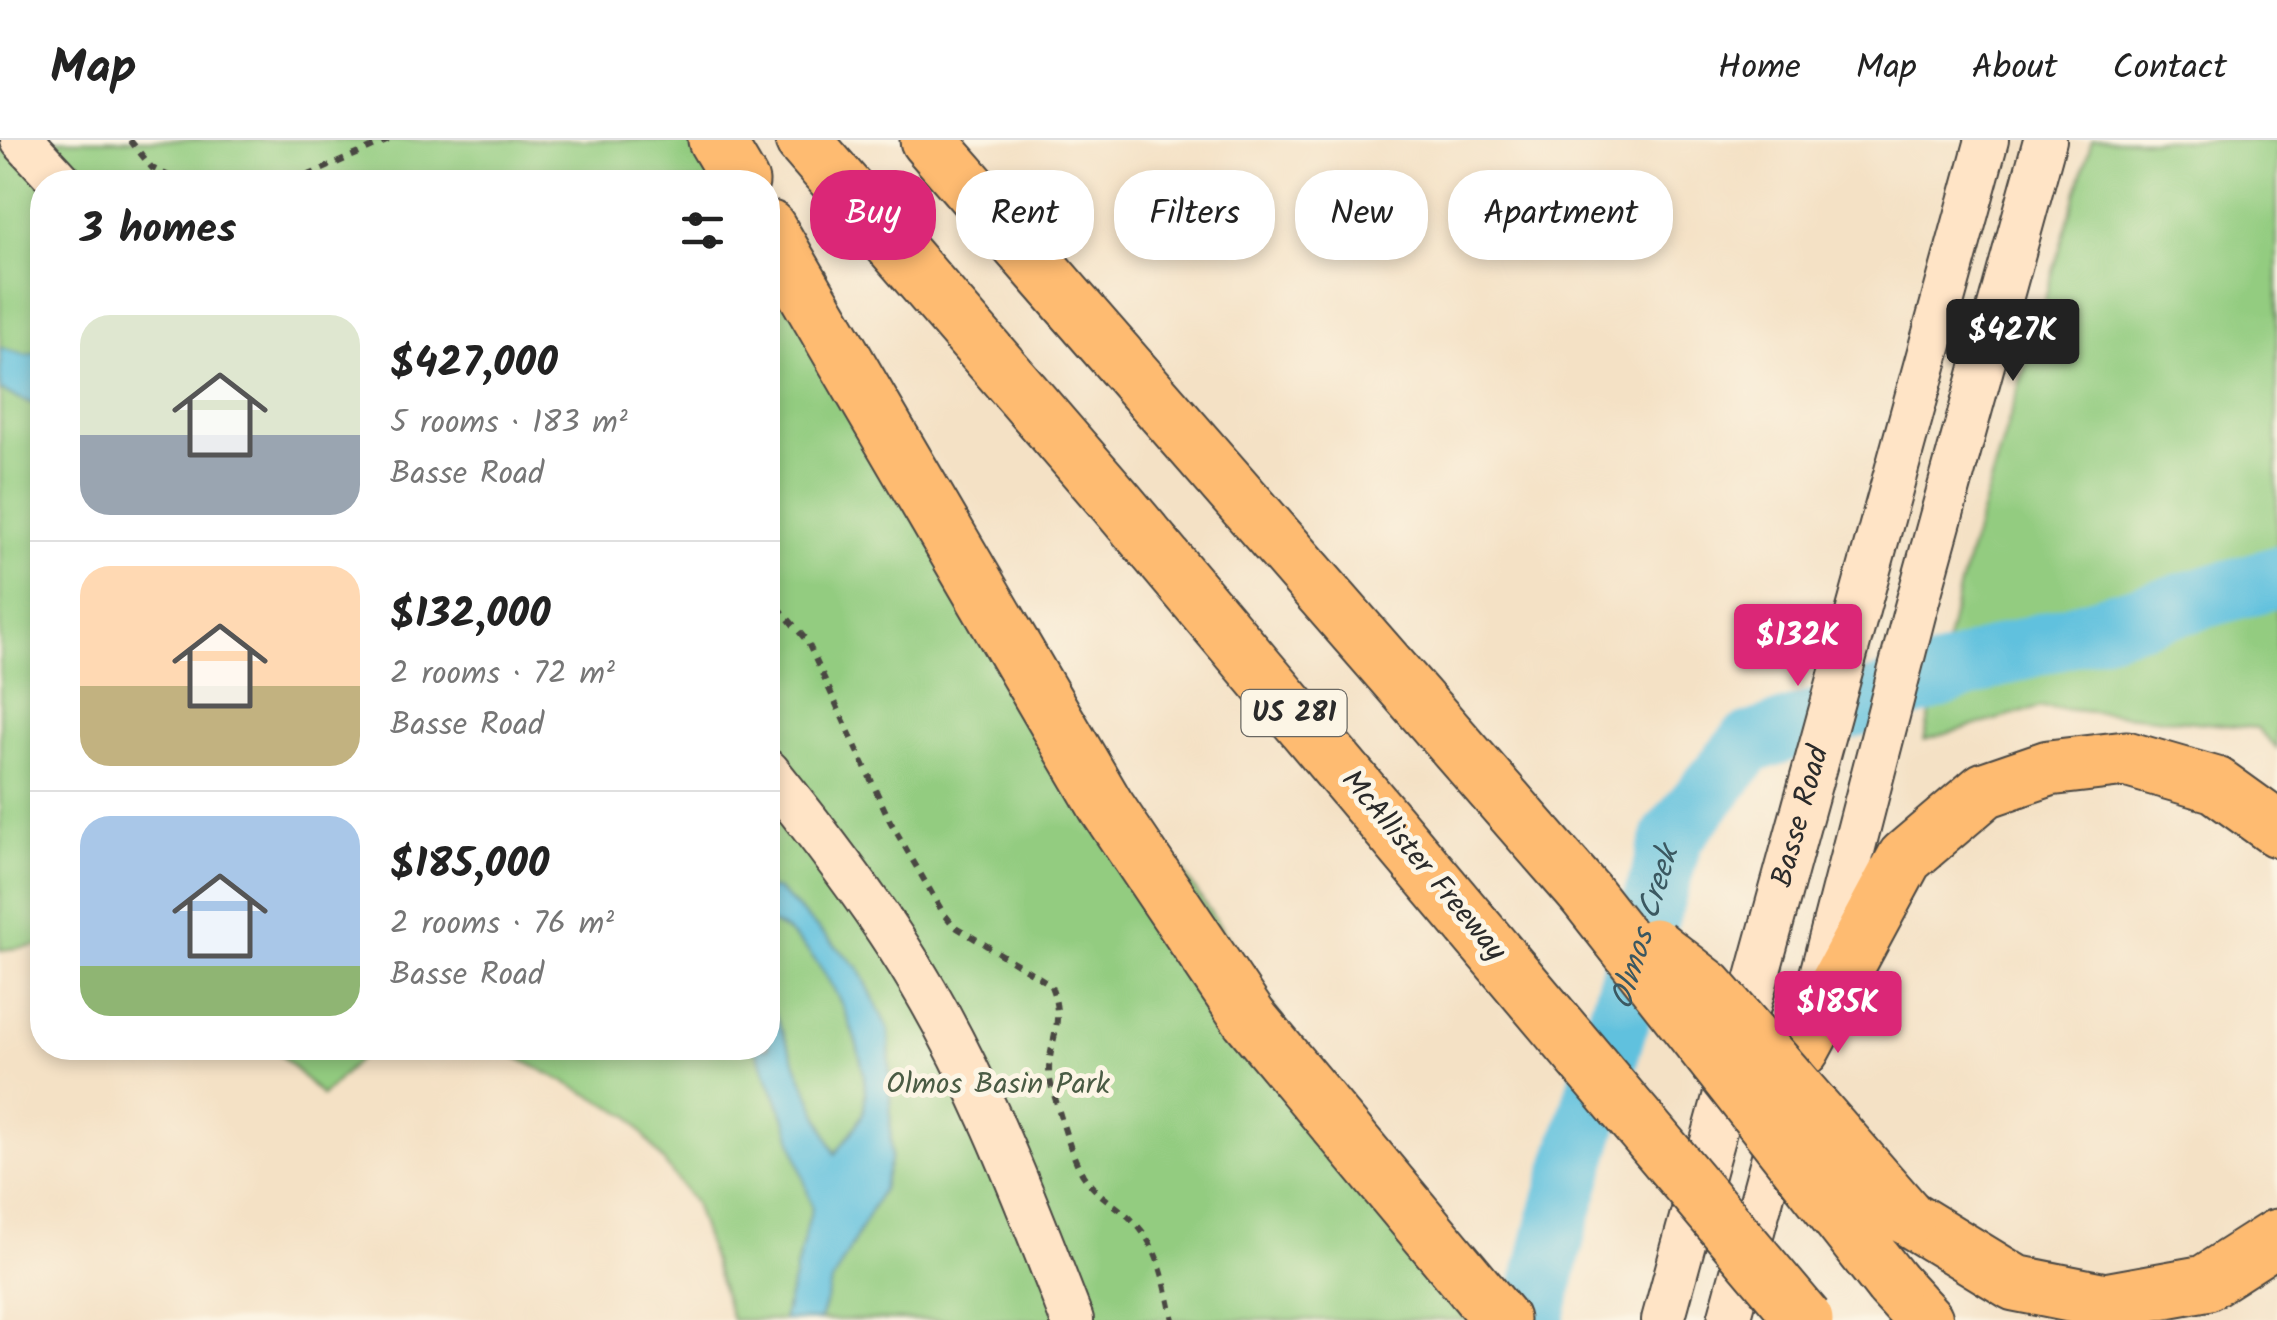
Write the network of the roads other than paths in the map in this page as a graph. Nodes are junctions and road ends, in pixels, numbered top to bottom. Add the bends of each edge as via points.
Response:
1 (22, 140) edge
2 (716, 140) edge
3 (803, 140) edge
4 (928, 140) edge
5 (1987, 140) edge
6 (2045, 140) edge
7 (50, 170) edge
8 (734, 170) edge
9 (780, 249) edge
10 (780, 785) edge
11 (2277, 829) edge
12 (1584, 892) junction
13 (1802, 1049) junction
14 (2277, 1237) edge
15 (1677, 1270) junction
16 (1908, 1302) edge
17 (1072, 1320) edge
18 (1501, 1320) edge
19 (1663, 1320) edge
20 (1672, 1320) edge
21 (1729, 1320) edge
22 (1805, 1320) edge

1 - 7 main road
2 - 8 highway
3 - 22 highway, McAllister Freeway / US 281, bridge
4 - 12 highway
5 - 15 main road, Basse Road
6 - 13 main road, Basse Road
9 - 18 highway via 1106,806 1249,1018
10 - 17 main road via 901,950 944,1027 1024,1196
11 - 13 highway via 2216,785 2126,759 2049,768 1985,790 1905,858
12 - 14 highway, bridge via 1708,988 1907,1217 2016,1283 2106,1301 2205,1283
12 - 16 highway, bridge
13 - 21 main road, Basse Road
15 - 19 main road, Basse Road
15 - 20 main road

